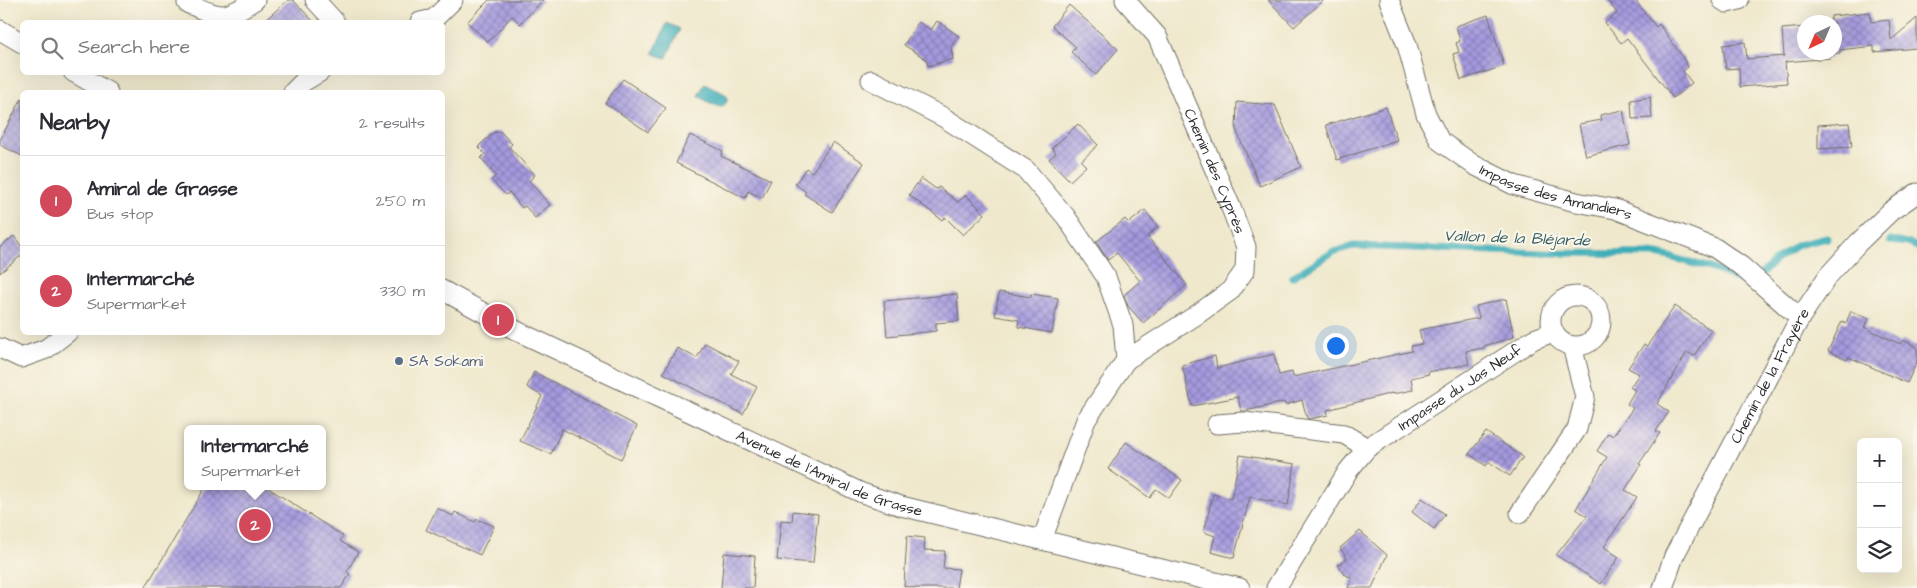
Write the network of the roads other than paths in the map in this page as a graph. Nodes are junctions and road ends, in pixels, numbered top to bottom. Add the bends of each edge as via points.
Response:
1 (255, 0) edge
2 (315, 0) edge
3 (453, 0) edge
4 (1125, 0) edge
5 (1389, 0) edge
6 (1722, 0) edge
7 (1739, 0) edge
8 (187, 3) dead end
9 (333, 20) edge
10 (429, 20) edge
11 (0, 30) edge
12 (20, 42) edge
13 (79, 75) edge
14 (315, 75) edge
15 (871, 80) dead end
16 (105, 90) edge
17 (295, 90) edge
18 (1917, 193) edge
19 (445, 292) edge
20 (1800, 318) junction
21 (1554, 332) junction
22 (64, 335) edge
23 (1572, 346) junction
24 (0, 348) edge
25 (1126, 360) junction
26 (1217, 424) dead end
27 (1367, 448) junction
28 (1520, 513) dead end
29 (1042, 540) junction
30 (1240, 588) edge
31 (1276, 588) edge
32 (1663, 588) edge

1 - 8 street via 234,13 216,16
2 - 9 street
3 - 10 street
4 - 25 street, Chemin des Cyprès via 1156,36 1246,247 1245,270 1230,290
5 - 20 street, Impasse des Amandiers via 1407,45 1426,114 1440,141 1474,166 1514,185 1615,209 1715,248 1741,266
6 - 7 street via 1727,3
11 - 12 street
13 - 16 street
14 - 17 street
15 - 25 street via 943,117 1026,170 1066,217 1106,277 1123,325
18 - 20 street, Chemin de la Frayère via 1858,243 1828,276
19 - 29 street, Avenue de l'Amiral de Grasse via 519,332 862,493 901,506
20 - 32 street, Chemin de la Frayère via 1674,556
21 - 23 street via 1559,340
21 - 23 street via 1552,313 1559,304 1570,297 1586,298 1596,307 1601,322 1599,332 1581,346
21 - 27 street, Impasse du Jas Neuf via 1534,339
22 - 24 street via 46,349 21,358
23 - 28 street via 1585,397 1577,429
25 - 29 street, Chemin des Cyprès via 1086,420
26 - 27 street via 1244,422 1344,434
27 - 31 street, Impasse du Jas Neuf via 1348,471
29 - 30 street, Avenue de l'Amiral de Grasse

